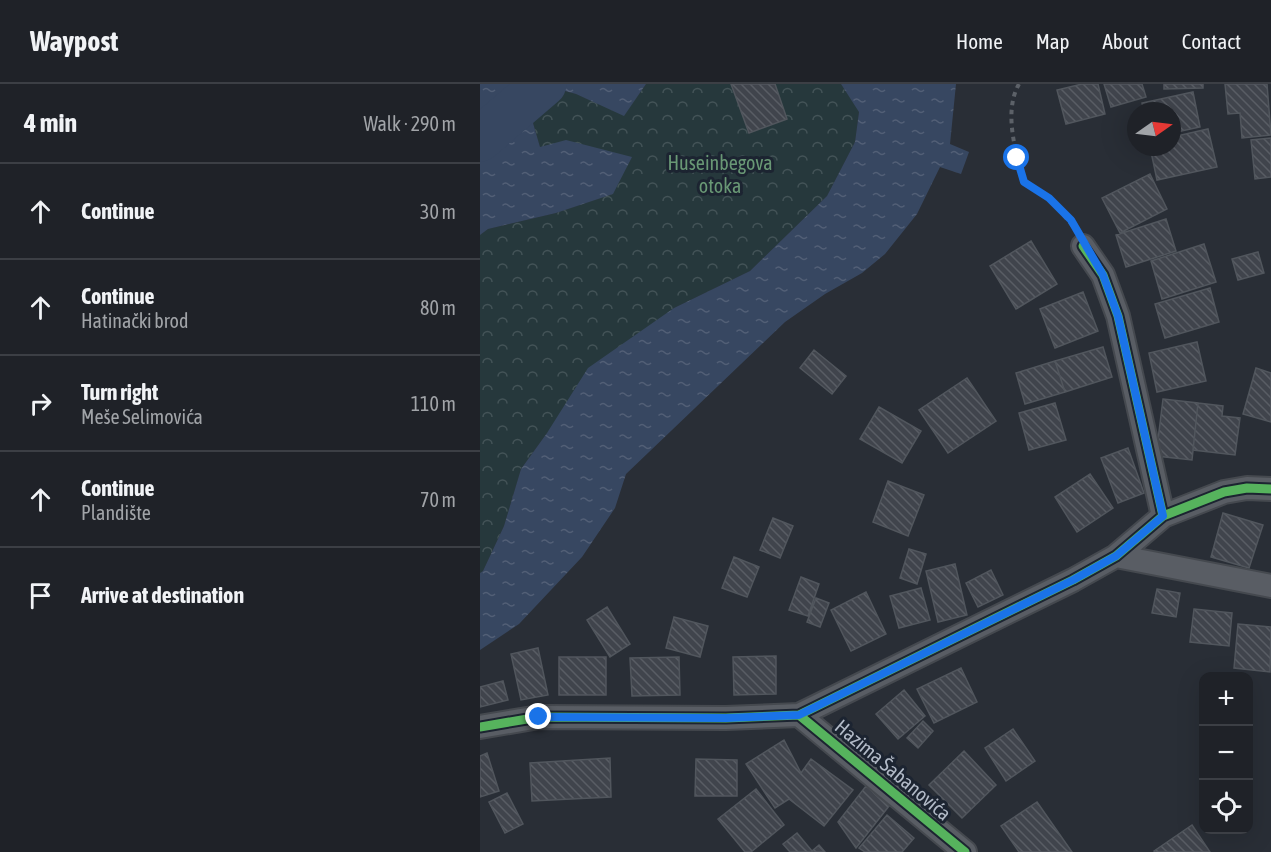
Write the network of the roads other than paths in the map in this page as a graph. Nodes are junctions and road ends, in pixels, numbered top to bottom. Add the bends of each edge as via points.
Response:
1 (1083, 246) road end
2 (1271, 489) edge
3 (1163, 516) junction
4 (1116, 556) junction
5 (1271, 586) edge
6 (799, 715) junction
7 (480, 727) edge
8 (964, 852) edge

1 - 3 street via 1103,275 1118,316
2 - 3 street via 1224,492
3 - 4 street
4 - 5 street
4 - 6 street
6 - 7 street via 539,717
6 - 8 street, Hazima Šabanovića

